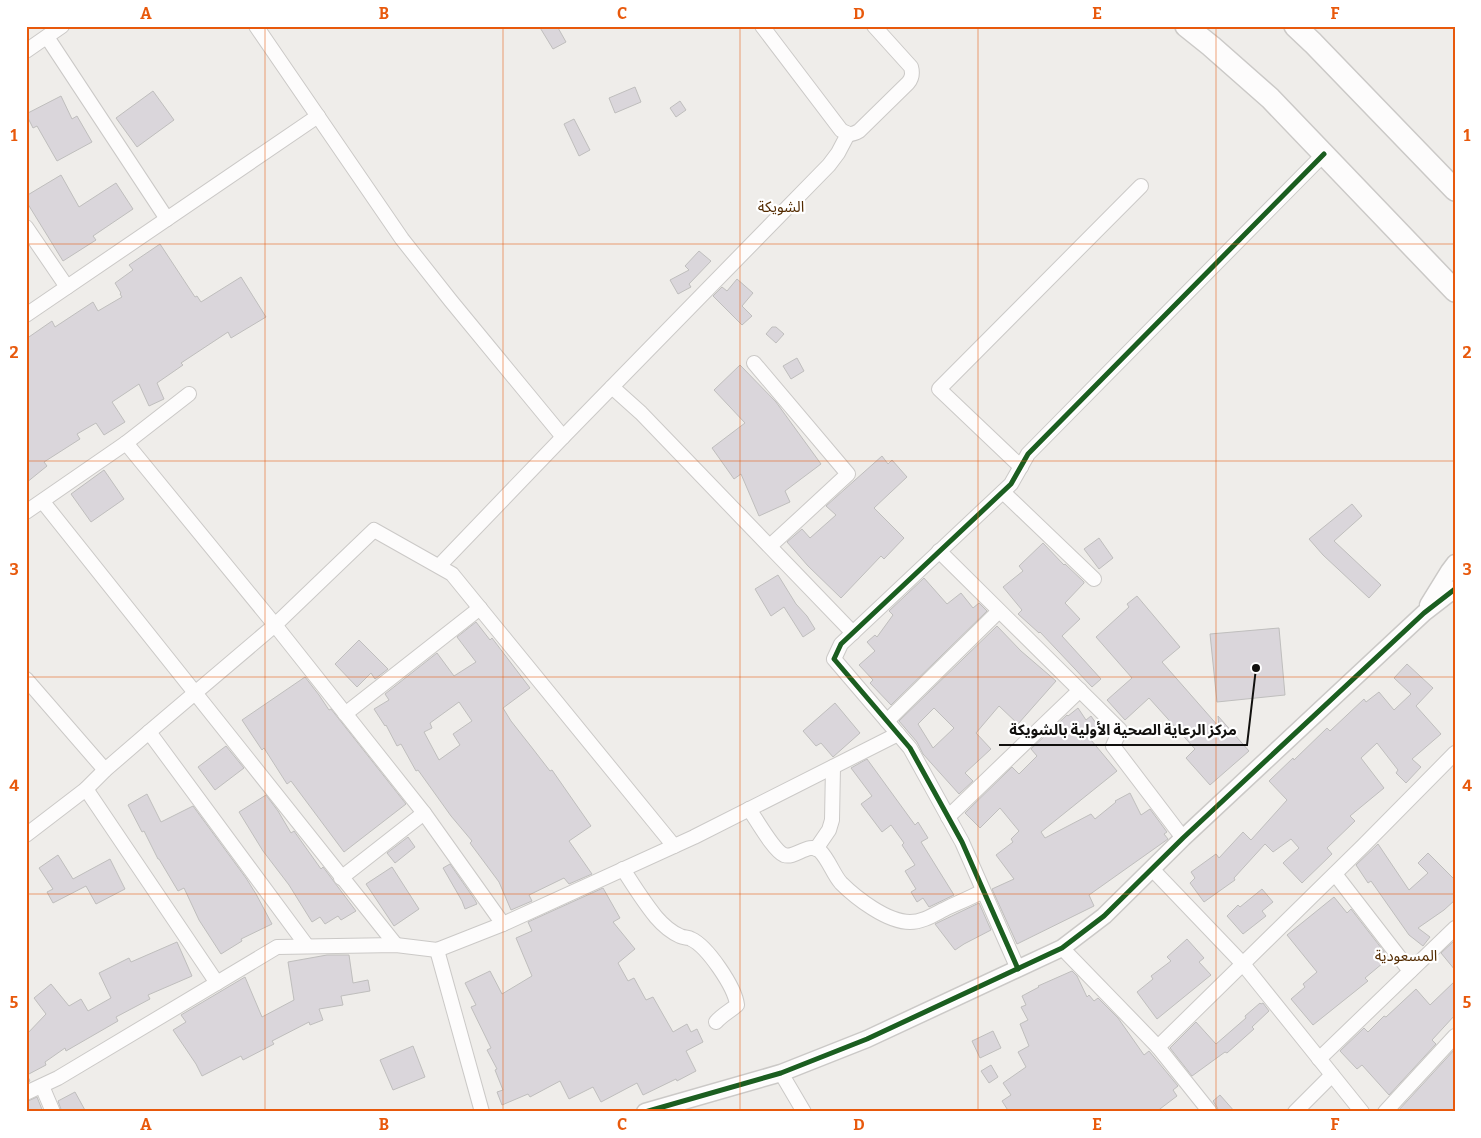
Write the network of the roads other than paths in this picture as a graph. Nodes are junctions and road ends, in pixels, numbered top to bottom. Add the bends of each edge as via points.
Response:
1 (62, 26) edge
2 (256, 26) edge
3 (762, 26) edge
4 (874, 26) edge
5 (1186, 26) edge
6 (1295, 26) edge
7 (47, 37) junction
8 (26, 51) edge
9 (318, 116) junction
10 (848, 134) junction
11 (1324, 154) junction
12 (1141, 186) dead end
13 (1455, 190) edge
14 (166, 219) junction
15 (26, 227) edge
16 (67, 287) junction
17 (1455, 291) edge
18 (26, 315) edge
19 (754, 364) dead end
20 (612, 387) junction
21 (189, 394) dead end
22 (563, 437) junction
23 (126, 443) junction
24 (1021, 467) junction
25 (1002, 492) junction
26 (43, 502) junction
27 (26, 512) edge
28 (770, 546) junction
29 (939, 551) junction
30 (1455, 563) edge
31 (439, 566) junction
32 (1094, 579) dead end
33 (1455, 589) edge
34 (480, 608) junction
35 (999, 611) junction
36 (1424, 613) junction
37 (275, 625) junction
38 (853, 633) junction
39 (26, 679) edge
40 (1080, 690) junction
41 (195, 693) junction
42 (345, 714) junction
43 (887, 721) junction
44 (149, 732) junction
45 (898, 734) junction
46 (1455, 753) edge
47 (833, 767) junction
48 (105, 770) junction
49 (86, 790) junction
50 (749, 810) junction
51 (424, 812) junction
52 (948, 817) junction
53 (26, 835) edge
54 (1183, 838) junction
55 (674, 846) junction
56 (816, 849) junction
57 (623, 869) junction
58 (1152, 869) junction
59 (1335, 874) junction
60 (341, 878) junction
61 (983, 891) junction
62 (504, 924) junction
63 (1455, 928) edge
64 (396, 945) junction
65 (307, 946) junction
66 (1062, 948) junction
67 (437, 950) junction
68 (1243, 964) junction
69 (1018, 969) junction
70 (1410, 972) junction
71 (216, 983) junction
72 (716, 1022) dead end
73 (1455, 1036) edge
74 (1158, 1047) junction
75 (1319, 1059) junction
76 (781, 1073) junction
77 (1332, 1075) junction
78 (42, 1086) junction
79 (26, 1093) edge
80 (53, 1112) edge
81 (482, 1112) edge
82 (645, 1112) edge
83 (804, 1112) edge
84 (1210, 1112) edge
85 (1295, 1112) edge
86 (1362, 1112) edge
87 (1385, 1112) edge

1 - 7 street
2 - 9 street
3 - 10 street via 841,130
4 - 10 street via 911,67 912,78 859,131
5 - 11 main road via 1270,98
6 - 13 main road
7 - 8 street
7 - 14 street
9 - 14 street
9 - 22 street via 402,239
10 - 20 street via 829,165
11 - 17 main road
11 - 24 street via 1028,454
12 - 24 street via 939,389
14 - 16 street
15 - 16 street
16 - 18 street
19 - 28 street via 848,474
20 - 22 street
20 - 28 street
21 - 23 street
22 - 31 street
23 - 26 street
23 - 37 street
24 - 25 street
25 - 29 street
25 - 32 street
26 - 27 street
26 - 41 street
28 - 38 street
29 - 35 street
29 - 38 street
30 - 36 street
31 - 34 street via 452,574
31 - 37 street via 374,530
33 - 36 street
34 - 42 street
34 - 55 street
35 - 40 street
35 - 43 street
36 - 54 street
37 - 41 street
37 - 42 street
38 - 43 street via 841,644 834,659
39 - 48 street
40 - 52 street
40 - 54 street via 1120,730 1113,746
41 - 44 street
41 - 60 street
42 - 51 street
43 - 45 street
44 - 48 street
44 - 65 street
45 - 47 street
45 - 52 street via 910,748
46 - 59 street
47 - 50 street
47 - 56 street via 832,820
48 - 49 street
49 - 53 street
49 - 71 street
50 - 55 street
50 - 56 street via 775,848 783,854
51 - 60 street
51 - 62 street
52 - 61 street
54 - 58 street
55 - 57 street
56 - 61 street via 853,896 896,920 910,922 928,918
57 - 62 street
57 - 72 street via 656,917 673,932 699,944 715,962 736,996 737,1004
58 - 66 street via 1104,916
58 - 68 street
59 - 68 street
59 - 70 street
60 - 64 street
61 - 69 street
62 - 67 street
63 - 70 street
64 - 65 street
64 - 67 street
65 - 71 street via 277,947
66 - 69 street
66 - 74 street
67 - 81 street
68 - 74 street
68 - 75 street
69 - 76 street via 867,1039
70 - 75 street
71 - 78 street
73 - 87 street
74 - 84 street
75 - 77 street
76 - 82 street
76 - 83 street
77 - 85 street
77 - 86 street
78 - 79 street
78 - 80 street

